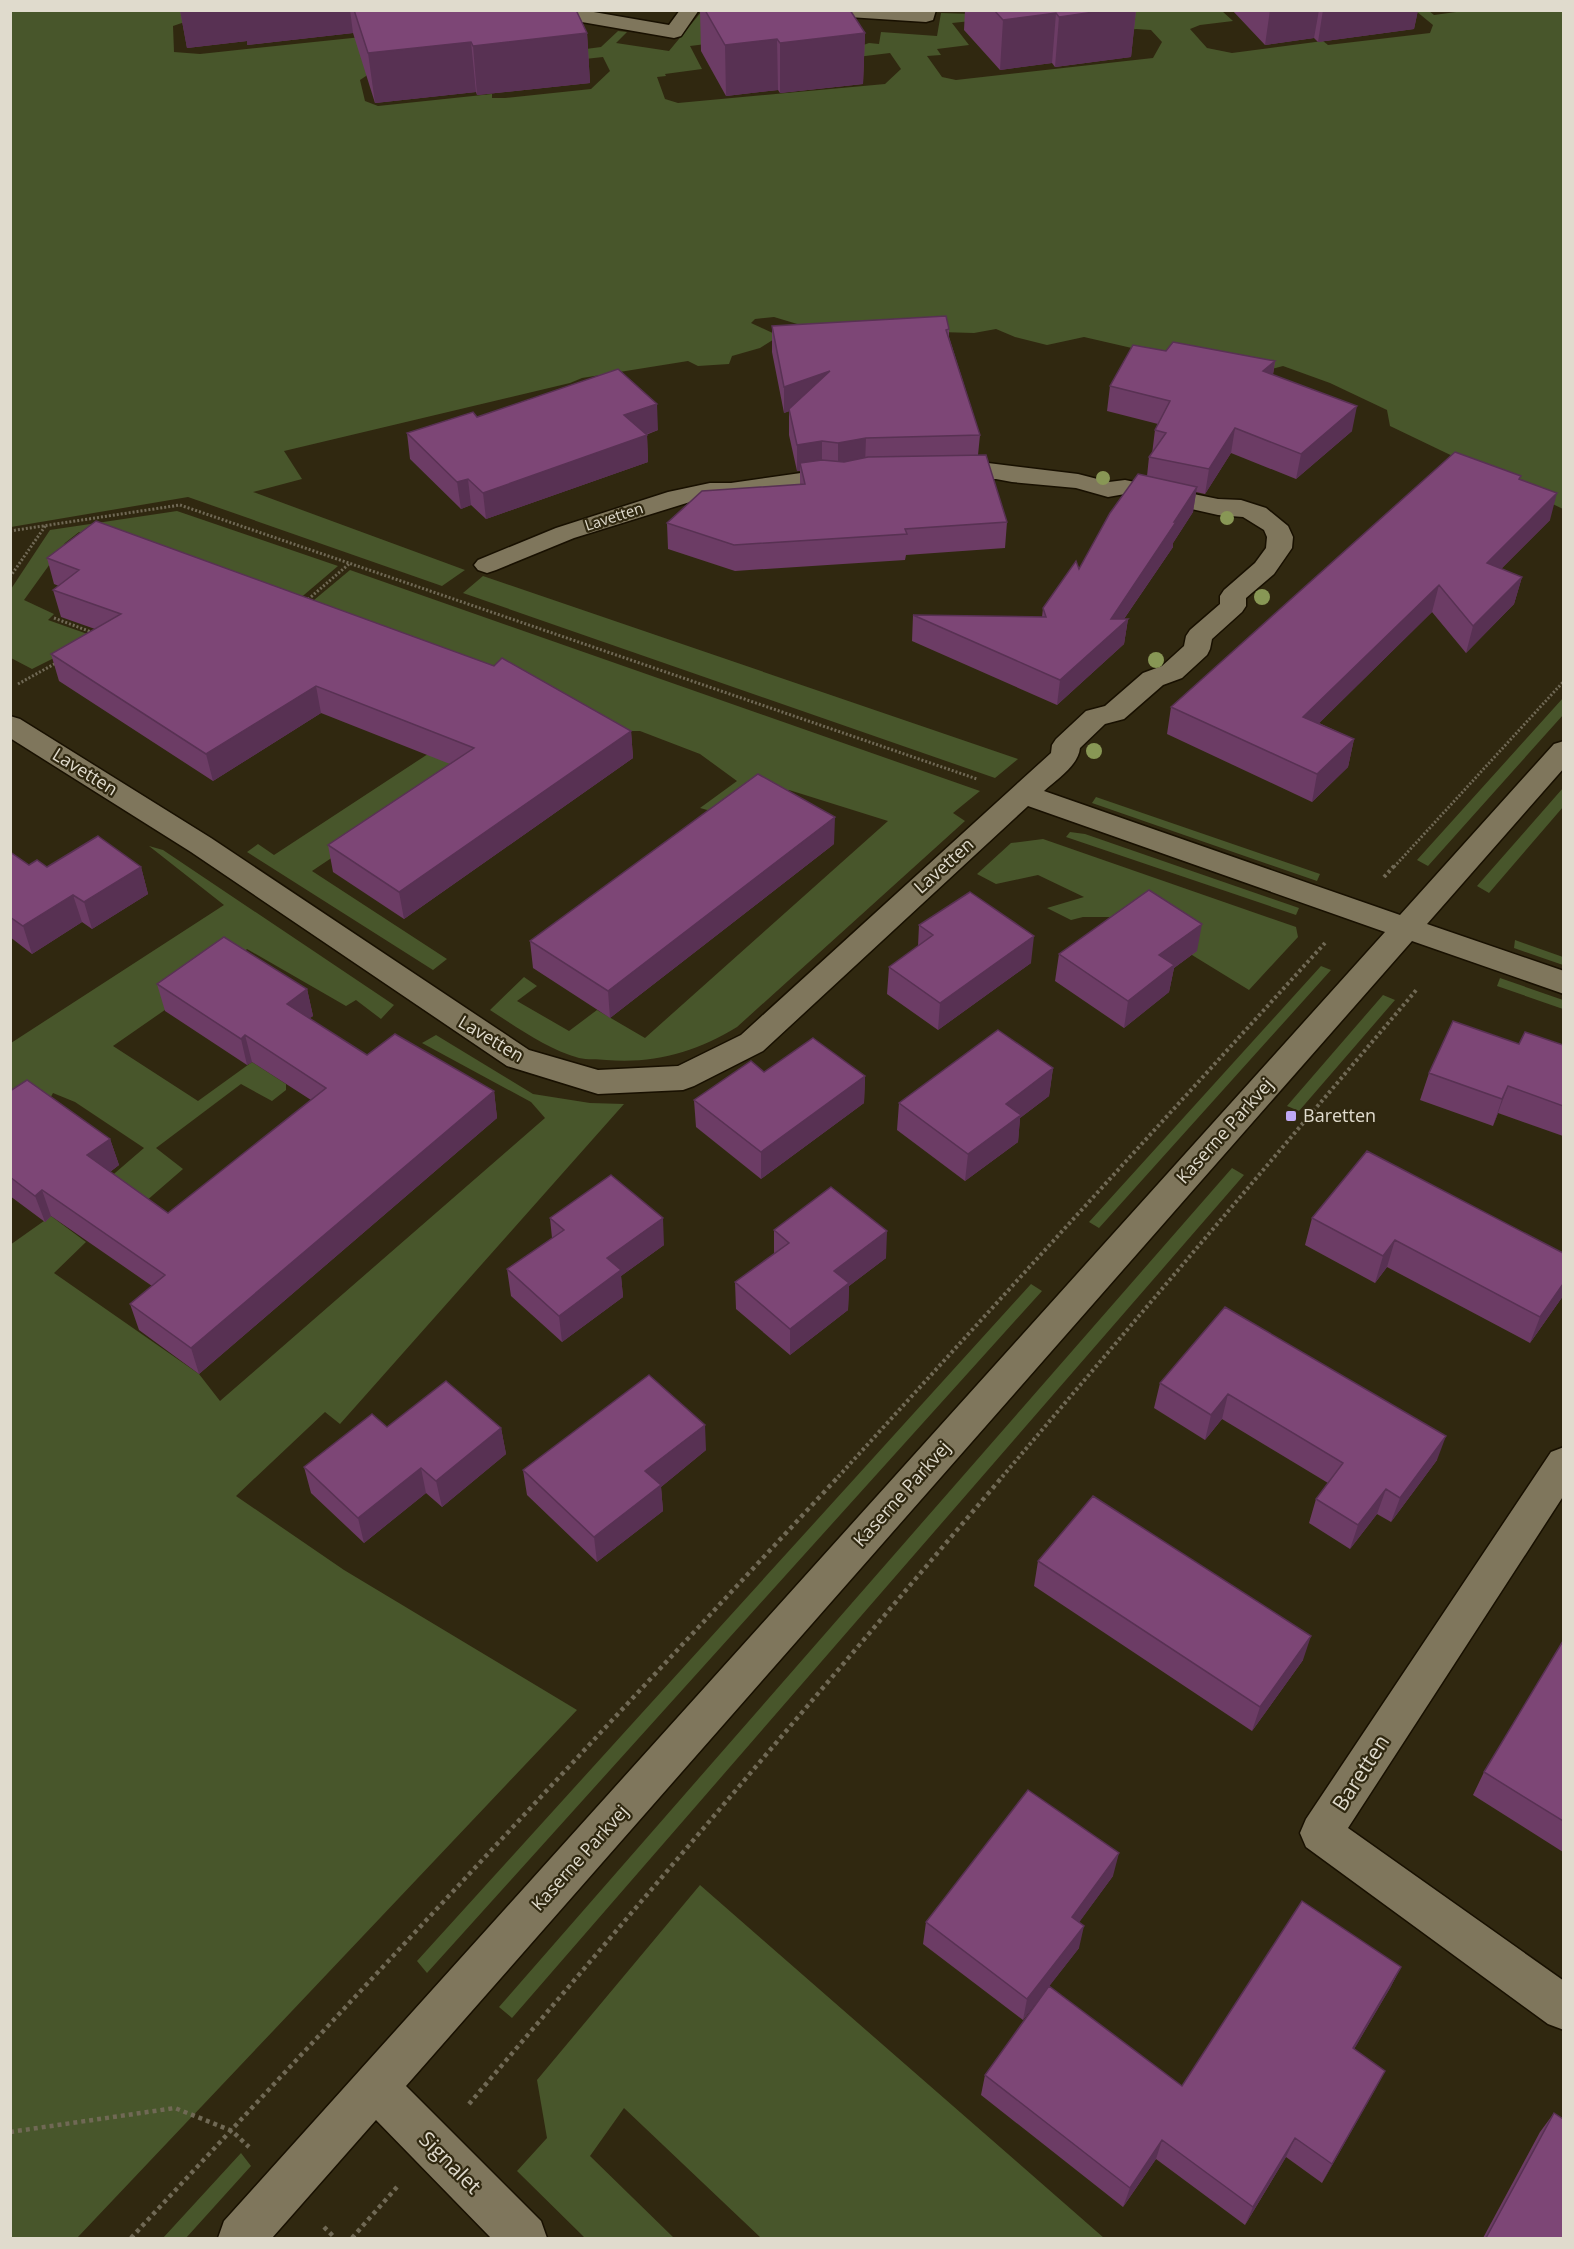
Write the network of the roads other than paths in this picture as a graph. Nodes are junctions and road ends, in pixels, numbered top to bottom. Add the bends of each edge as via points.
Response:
1 (547, 10) edge
2 (690, 10) edge
3 (833, 10) edge
4 (927, 10) edge
5 (924, 472) edge
6 (865, 474) edge
7 (487, 565) dead end
8 (10, 725) edge
9 (1563, 750) edge
10 (1023, 794) junction
11 (1406, 927) junction
12 (1563, 982) edge
13 (1563, 1463) edge
14 (1563, 2008) edge
15 (376, 2088) junction
16 (241, 2238) edge
17 (524, 2238) edge

1 - 2 street via 674,32
3 - 4 street via 926,16
5 - 10 street, Lavetten via 1003,472 1078,481 1108,490 1125,487 1218,507 1227,505 1269,520 1282,538 1275,557 1233,596 1233,606 1199,636 1197,649 1172,672 1153,679 1114,712 1096,717 1066,745 1065,756
6 - 7 street, Lavetten via 720,489 672,499 534,544
8 - 10 street, Lavetten via 201,844 518,1058 598,1082 683,1078 752,1043
9 - 11 street, Kaserne Parkvej
10 - 11 street
11 - 12 street
11 - 15 street, Kaserne Parkvej
13 - 14 street, Baretten via 1321,1833
15 - 16 street, Kaserne Parkvej
15 - 17 street, Signalet

